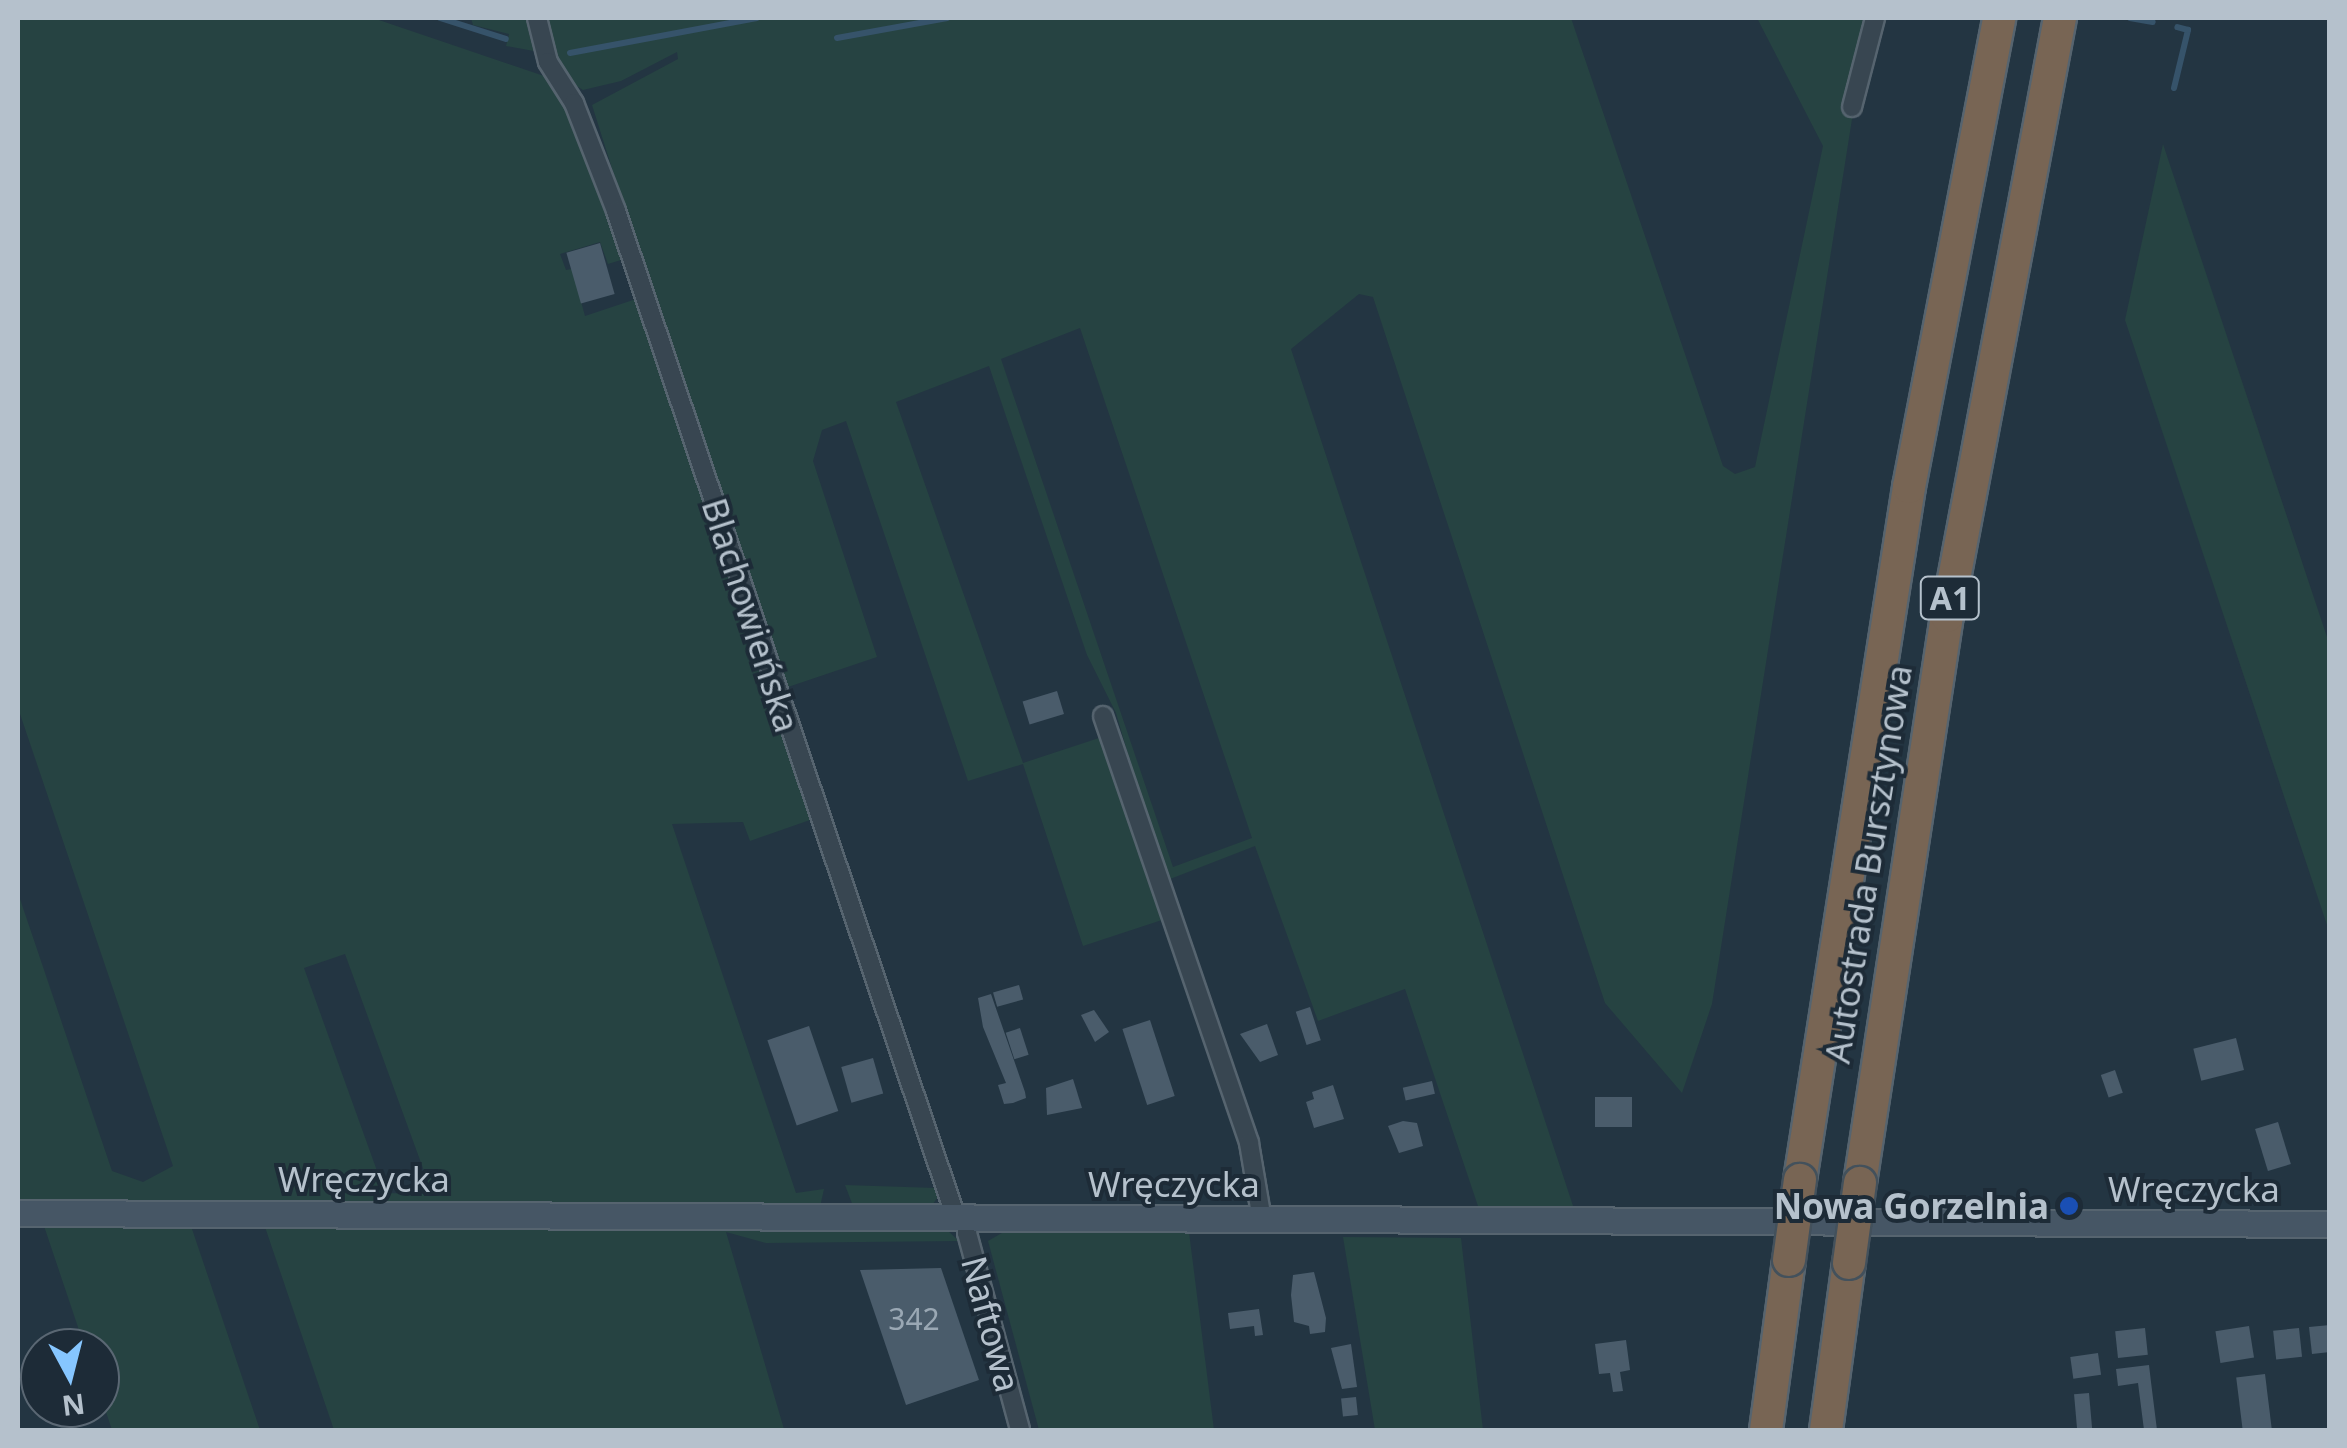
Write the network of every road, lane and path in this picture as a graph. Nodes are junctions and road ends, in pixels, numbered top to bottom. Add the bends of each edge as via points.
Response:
1 (537, 18) edge
2 (1875, 18) edge
3 (1999, 18) edge
4 (2060, 18) edge
5 (1852, 108) dead end
6 (1103, 716) dead end
7 (18, 1213) edge
8 (962, 1218) junction
9 (1262, 1220) junction
10 (2330, 1224) edge
11 (1020, 1430) edge
12 (1766, 1430) edge
13 (1826, 1430) edge

1 - 8 street, Blachowieńska via 548,62 574,103 616,211
2 - 5 street
3 - 12 highway, Autostrada Bursztynowa / A1, bridge via 1903,524
4 - 13 highway, Autostrada Bursztynowa / A1, bridge via 1947,616
6 - 9 street via 1249,1143
7 - 8 main road, Wręczycka
8 - 9 main road, Wręczycka
8 - 11 street, Naftowa
9 - 10 main road, Wręczycka

